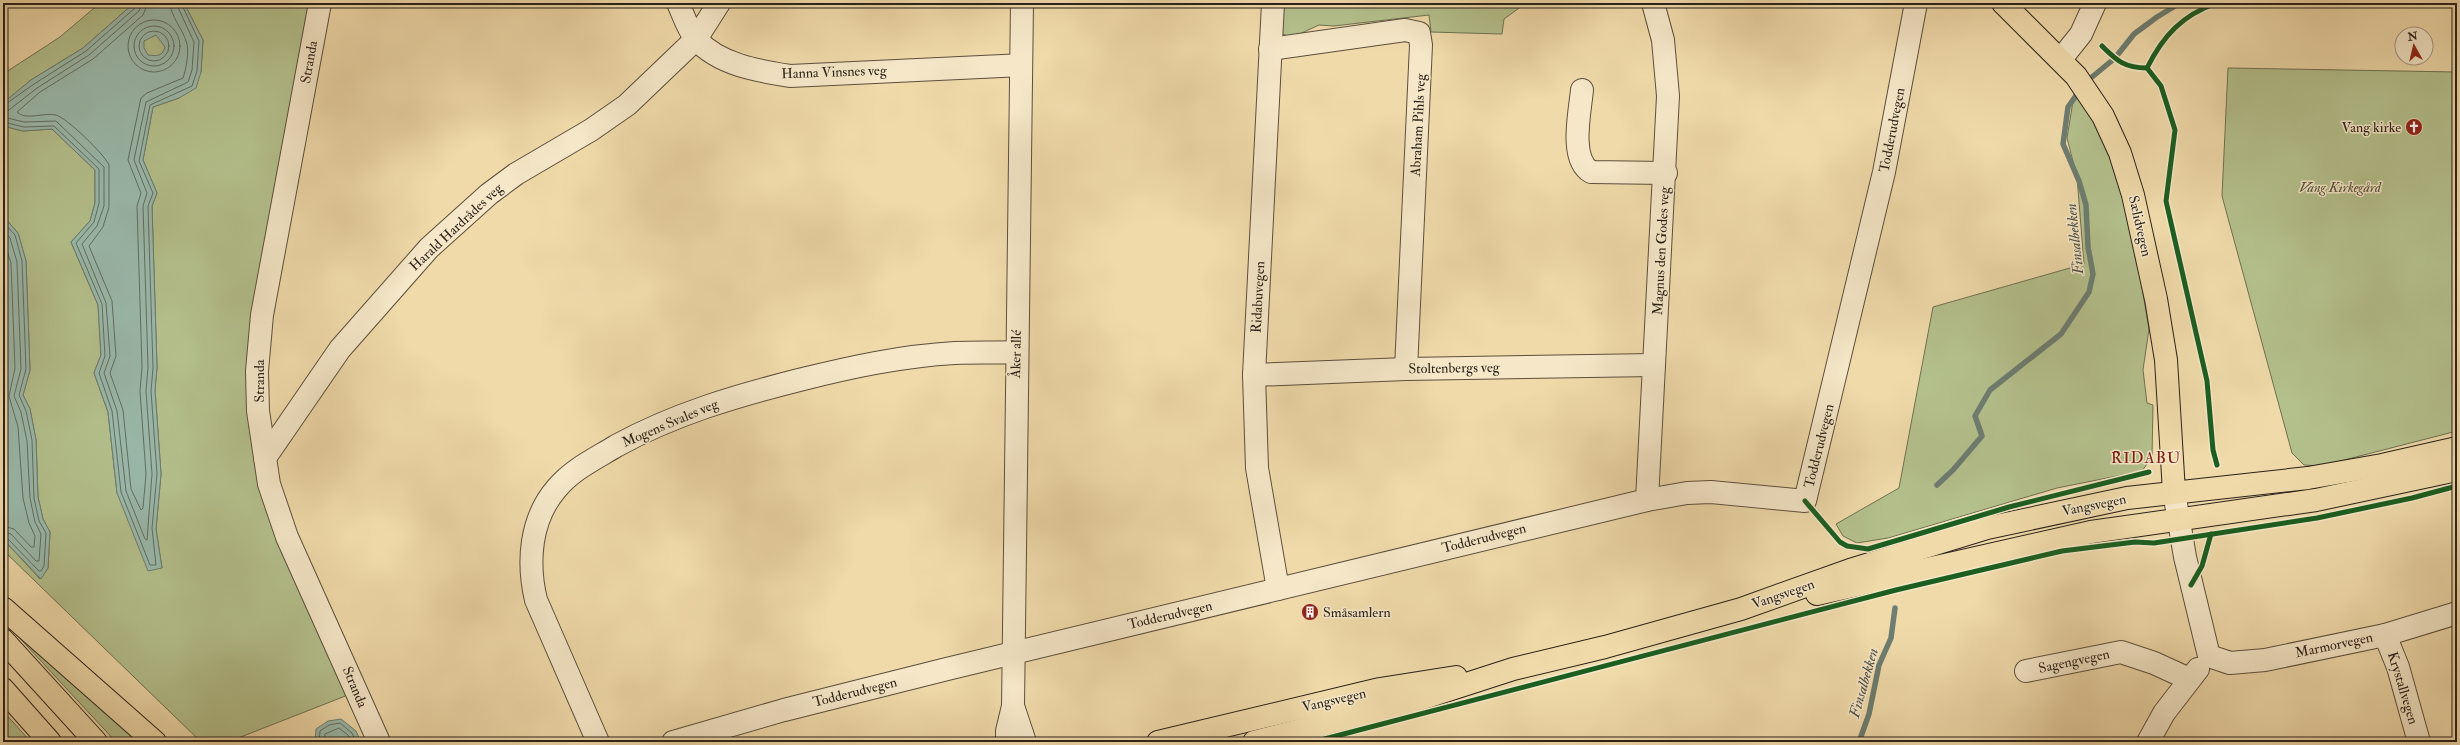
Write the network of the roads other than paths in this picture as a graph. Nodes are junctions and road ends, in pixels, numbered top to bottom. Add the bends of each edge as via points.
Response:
1 (320, 3) edge
2 (678, 3) edge
3 (719, 3) edge
4 (1022, 3) edge
5 (1273, 3) edge
6 (1653, 3) edge
7 (1916, 3) edge
8 (2004, 3) edge
9 (2095, 3) edge
10 (696, 39) junction
11 (1270, 48) junction
12 (2061, 59) junction
13 (1021, 65) junction
14 (1582, 90) dead end
15 (1666, 173) junction
16 (1016, 352) junction
17 (1654, 365) junction
18 (1406, 369) junction
19 (1254, 375) junction
20 (2457, 448) edge
21 (265, 458) junction
22 (2457, 470) edge
23 (2174, 492) junction
24 (1648, 500) junction
25 (2179, 519) junction
26 (1278, 589) junction
27 (3, 608) edge
28 (1741, 609) junction
29 (2457, 613) edge
30 (2385, 635) junction
31 (3, 640) edge
32 (1012, 653) junction
33 (2209, 656) junction
34 (1513, 669) junction
35 (2026, 671) dead end
36 (2189, 679) junction
37 (3, 689) edge
38 (1013, 706) junction
39 (1182, 740) edge
40 (50, 742) edge
41 (96, 742) edge
42 (154, 742) edge
43 (379, 742) edge
44 (598, 742) edge
45 (672, 742) edge
46 (1007, 742) edge
47 (1025, 742) edge
48 (1158, 742) edge
49 (1254, 742) edge
50 (2148, 742) edge
51 (2419, 742) edge

1 - 21 street, Stranda via 262,315 257,371 258,411
2 - 10 street, Hanna Vinsnes veg
3 - 10 street, Harald Hardrådes veg
4 - 13 street, Åker allé
5 - 11 street, Ridabuvegen
6 - 15 street, Magnus den Godes veg via 1661,32 1666,67
7 - 24 street, Todderudvegen via 1900,97 1882,180 1805,501 1711,492 1687,493
8 - 12 main road, Sælidvegen
9 - 12 street via 2081,34
10 - 13 street, Hanna Vinsnes veg via 718,56 743,66 790,76
10 - 21 street, Harald Hardrådes veg via 627,105 591,130 516,174 489,194 429,248 340,349
11 - 18 street, Abraham Pihls veg via 1405,30 1419,33 1421,59
11 - 19 street, Ridabuvegen
12 - 23 main road, Sælidvegen via 2091,96 2112,134 2126,171 2156,299 2166,360
13 - 16 street, Åker allé
14 - 15 street via 1578,145 1581,163 1585,169 1591,172
15 - 17 street, Magnus den Godes veg
16 - 32 street, Åker allé
16 - 44 street, Mogens Svales veg via 955,353 897,359 838,370 737,396 664,422 574,470 556,488 537,523 531,551 531,578 536,600
17 - 18 street, Stoltenbergs veg
17 - 24 street, Magnus den Godes veg
18 - 19 street, Stoltenbergs veg
19 - 26 street, Ridabuvegen via 1257,468
20 - 23 main road, Vangsvegen via 2308,478
21 - 43 street, Stranda via 269,484 287,537
22 - 25 main road, Vangsvegen via 2316,500
23 - 25 street
23 - 28 main road, Vangsvegen via 2076,508 1988,528 1850,570
24 - 26 street, Todderudvegen
25 - 28 main road, Vangsvegen via 2037,542 1853,587
25 - 33 street via 2186,564
26 - 32 street, Todderudvegen
27 - 42 main road
28 - 34 main road, Vangsvegen via 1605,647
29 - 30 street, Marmorvegen
30 - 33 street, Marmorvegen via 2249,663 2230,663
30 - 51 street, Krystallvegen via 2398,667
31 - 41 main road
32 - 38 street, Åker allé
32 - 45 street, Todderudvegen via 784,710
33 - 36 street
34 - 39 main road, Vangsvegen via 1388,688
34 - 49 main road, Vangsvegen via 1414,701
35 - 36 street, Sagengvegen via 2121,652
36 - 50 street via 2164,713
37 - 40 main road
38 - 46 street, Åker allé
38 - 47 street, Åker allé
39 - 48 main road, Vangsvegen

